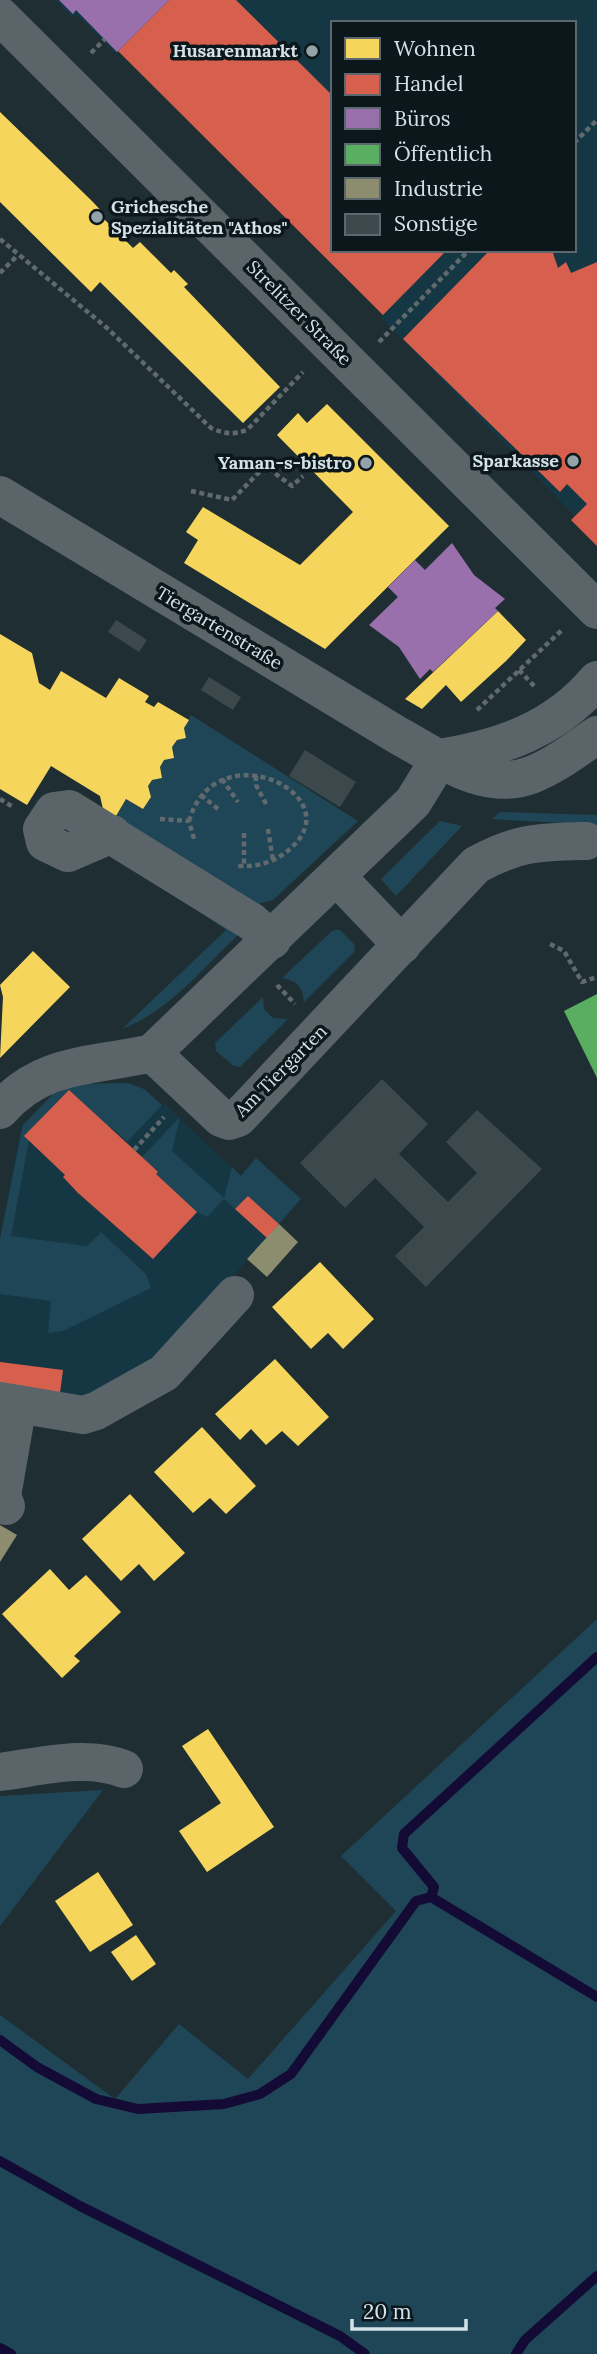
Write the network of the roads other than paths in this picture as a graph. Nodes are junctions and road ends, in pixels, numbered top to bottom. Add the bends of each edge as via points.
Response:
1 (0, 16) edge
2 (0, 495) edge
3 (594, 606) edge
4 (597, 680) edge
5 (597, 736) edge
6 (440, 758) junction
7 (118, 839) road end
8 (586, 841) dead end
9 (337, 877) junction
10 (402, 945) junction
11 (262, 950) junction
12 (152, 1053) junction
13 (0, 1111) edge
14 (234, 1296) dead end
15 (9, 1403) edge
16 (6, 1506) dead end
17 (124, 1769) dead end
18 (0, 1772) edge

1 - 3 street, Strelitzer Straße
2 - 6 street, Tiergartenstraße via 398,737
4 - 6 street via 583,697 529,735
5 - 6 street, Tiergartenstraße via 550,766 510,781 465,772
6 - 9 street via 413,802
7 - 11 street via 252,922
8 - 10 street, Am Tiergarten via 505,849 476,865
9 - 10 street
9 - 11 street
10 - 12 street, Am Tiergarten via 238,1118 221,1118
11 - 12 street
12 - 13 street via 68,1067 38,1078 15,1093
14 - 15 street via 164,1373 96,1411 83,1415
15 - 16 street via 2,1496
17 - 18 street via 107,1762 86,1762

